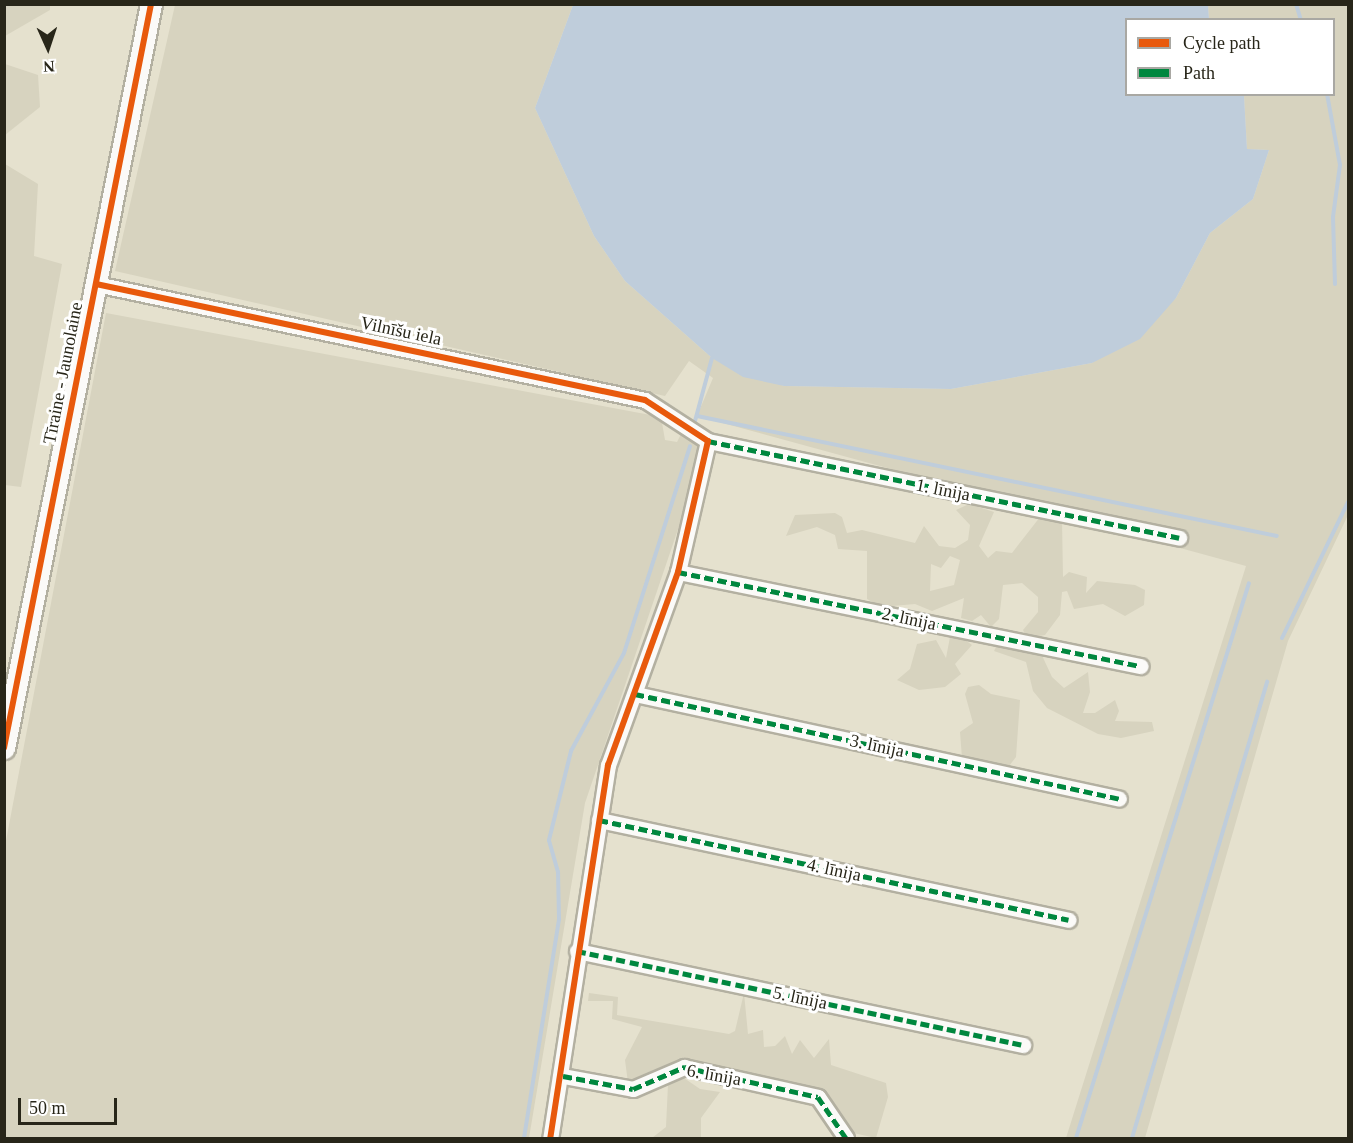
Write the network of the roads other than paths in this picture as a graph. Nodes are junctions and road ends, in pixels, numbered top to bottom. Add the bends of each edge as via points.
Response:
1 (151, 4) edge
2 (96, 284) junction
3 (708, 441) junction
4 (1179, 538) dead end
5 (678, 572) junction
6 (1141, 666) dead end
7 (635, 694) junction
8 (4, 748) edge
9 (1119, 799) dead end
10 (599, 820) junction
11 (1068, 920) dead end
12 (577, 951) junction
13 (1023, 1045) dead end
14 (563, 1076) junction
15 (550, 1138) edge
16 (846, 1138) edge

1 - 2 main road, Tīraine - Jaunolaine
2 - 3 street, Vilnīšu iela via 556,378 645,400
2 - 8 main road, Tīraine - Jaunolaine
3 - 4 street, 1. līnija
3 - 5 street
5 - 6 street, 2. līnija
5 - 7 street
7 - 9 street, 3. līnija
7 - 10 street via 608,765
10 - 11 street, 4. līnija
10 - 12 street
12 - 13 street, 5. līnija
12 - 14 street
14 - 15 street
14 - 16 street, 6. līnija via 633,1089 684,1067 695,1069 818,1097

